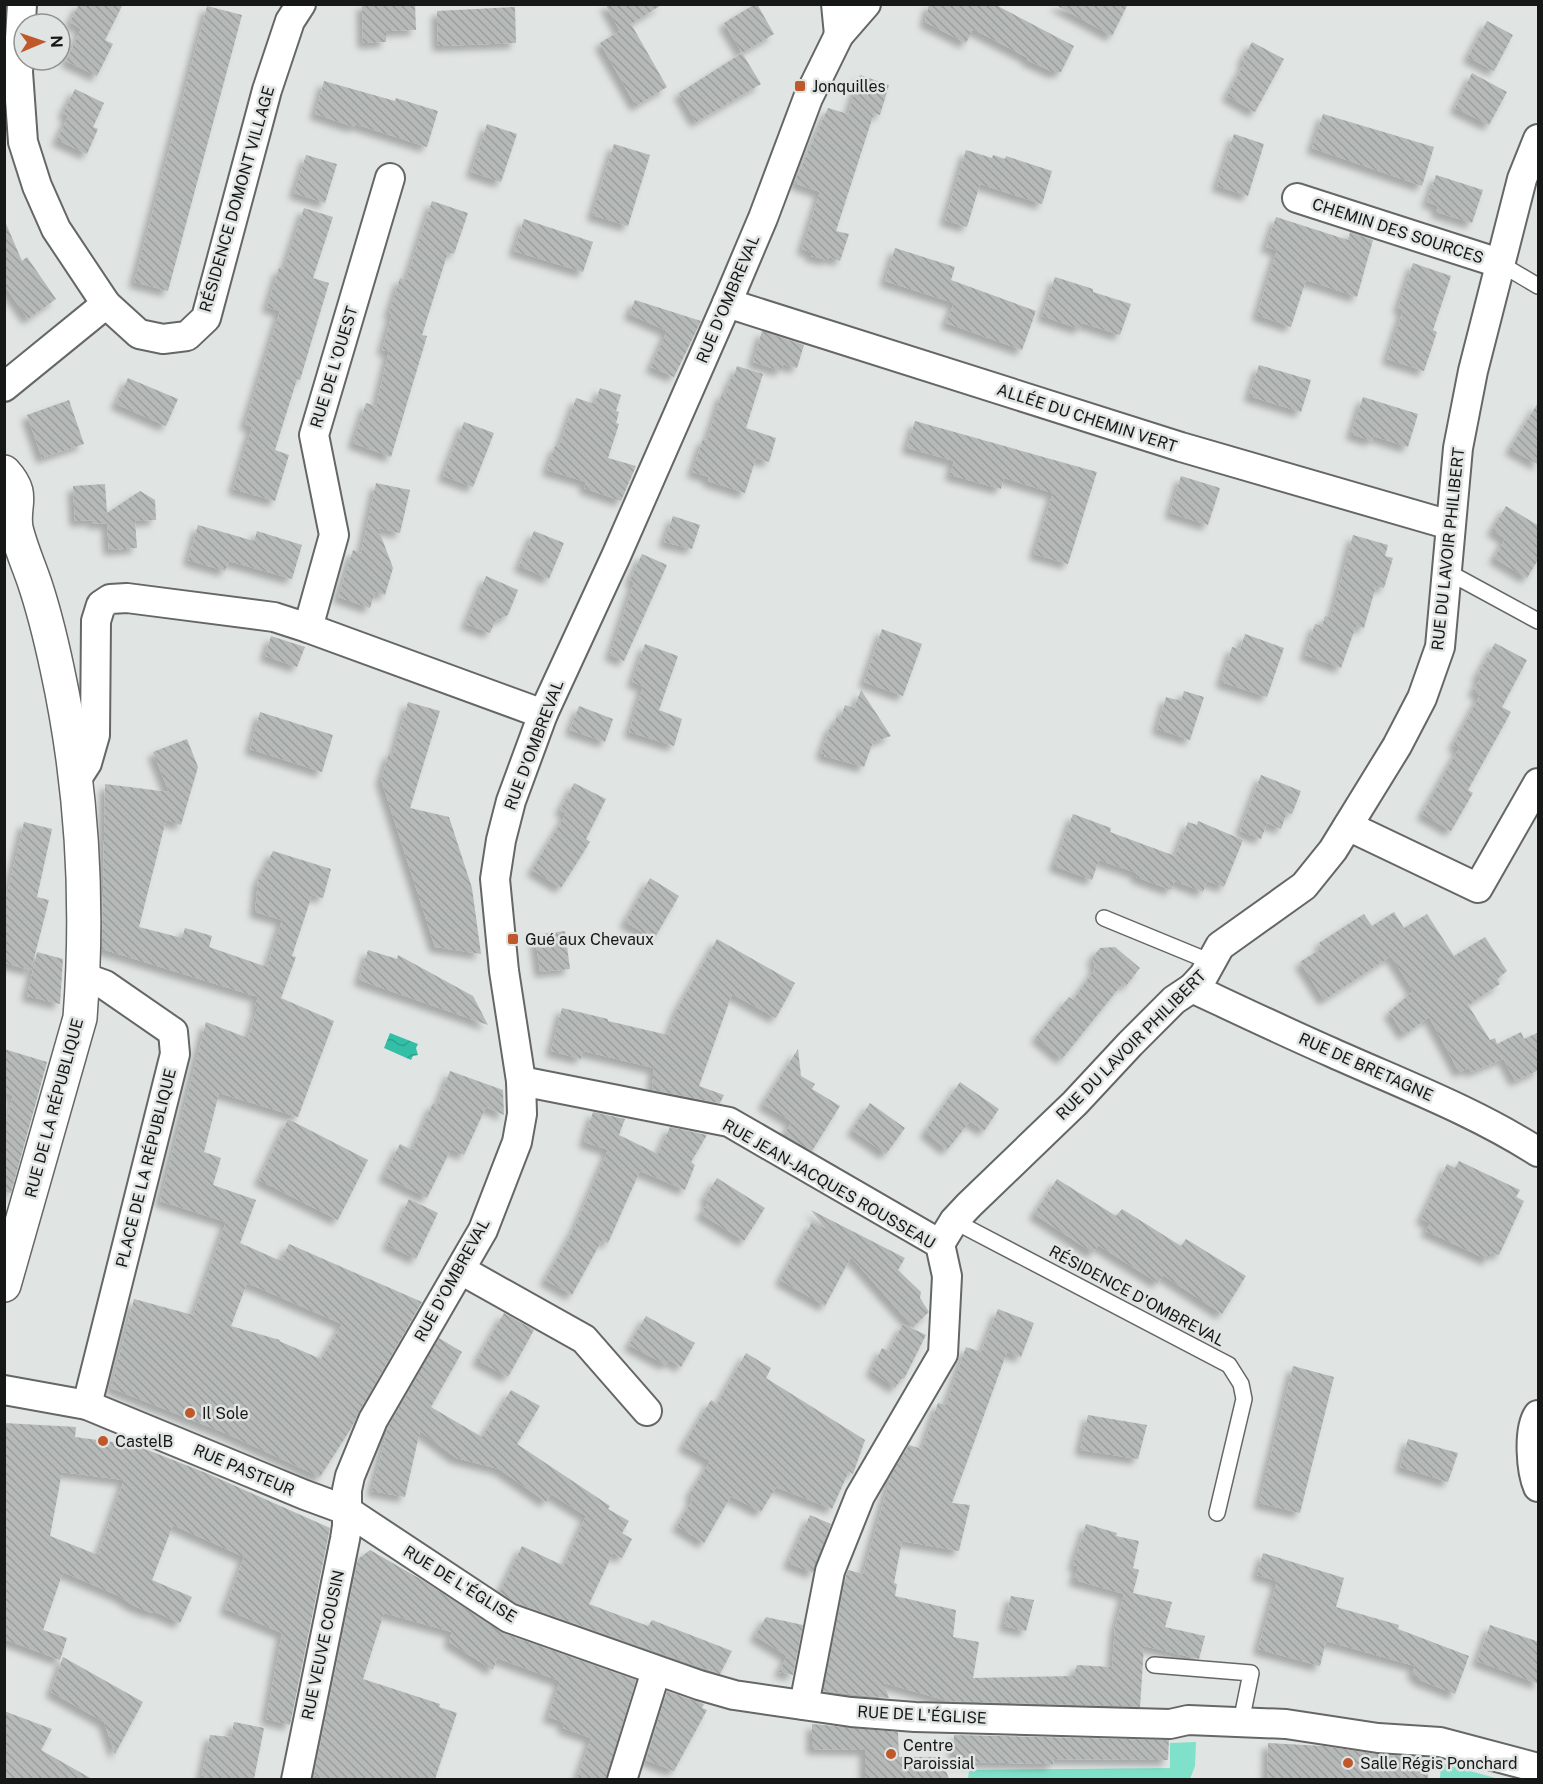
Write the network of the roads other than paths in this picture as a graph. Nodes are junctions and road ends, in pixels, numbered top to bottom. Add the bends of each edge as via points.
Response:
1 (22, 4) edge
2 (300, 4) edge
3 (836, 4) edge
4 (866, 4) edge
5 (839, 35) junction
6 (1539, 139) edge
7 (390, 178) dead end
8 (1297, 198) dead end
9 (1499, 263) junction
10 (1539, 286) edge
11 (727, 303) junction
12 (106, 304) junction
13 (4, 387) edge
14 (4, 472) edge
15 (1450, 525) junction
16 (1446, 571) junction
17 (1539, 621) edge
18 (308, 628) junction
19 (543, 714) junction
20 (76, 780) junction
21 (1539, 783) edge
22 (1348, 826) junction
23 (1104, 918) dead end
24 (1210, 962) junction
25 (83, 977) junction
26 (1191, 988) junction
27 (521, 1081) junction
28 (1539, 1152) edge
29 (947, 1233) junction
30 (461, 1270) junction
31 (4, 1285) edge
32 (4, 1390) edge
33 (87, 1405) junction
34 (647, 1411) dead end
35 (1539, 1415) edge
36 (1539, 1487) edge
37 (346, 1510) junction
38 (1217, 1513) dead end
39 (1154, 1665) dead end
40 (656, 1671) junction
41 (804, 1706) junction
42 (1241, 1722) junction
43 (1539, 1768) edge
44 (296, 1779) edge
45 (622, 1779) edge

1 - 12 street, RÉSIDENCE DOMONT VILLAGE via 18,72 22,142 56,229
2 - 12 street, RÉSIDENCE DOMONT VILLAGE via 290,21 267,90 206,318 188,336 163,339 139,333
3 - 5 street
4 - 5 street, RUE D'OMBREVAL
5 - 11 street, RUE D'OMBREVAL via 808,98
6 - 9 street, RUE DU LAVOIR PHILIBERT via 1522,179
7 - 18 street, RUE DE L'OUEST via 314,435 334,535
8 - 9 street, CHEMIN DES SOURCES
9 - 10 lane
9 - 15 street, RUE DU LAVOIR PHILIBERT via 1466,404
11 - 15 street, ALLÉE DU CHEMIN VERT via 1181,447
11 - 19 street, RUE D'OMBREVAL
12 - 13 street
14 - 20 street, RUE DE LA RÉPUBLIQUE via 14,482 18,496 16,527 55,660
15 - 16 street, RUE DU LAVOIR PHILIBERT
16 - 17 lane
16 - 22 street, RUE DU LAVOIR PHILIBERT via 1440,647 1422,698
18 - 19 street
18 - 20 street via 274,617 110,599 101,605 96,621 95,735 87,763
19 - 27 street, RUE D'OMBREVAL via 511,801 495,879
20 - 25 street, RUE DE LA RÉPUBLIQUE via 82,849
21 - 22 street via 1478,888
22 - 24 street, RUE DU LAVOIR PHILIBERT via 1304,886 1220,946
23 - 24 lane
24 - 26 street, RUE DU LAVOIR PHILIBERT
25 - 31 street, RUE DE LA RÉPUBLIQUE via 80,1018
25 - 33 street, PLACE DE LA RÉPUBLIQUE via 105,985 173,1032 176,1054
26 - 28 street, RUE DE BRETAGNE via 1497,1126
26 - 29 street, RUE DU LAVOIR PHILIBERT via 1167,1007 969,1205
27 - 29 street, RUE JEAN-JACQUES ROUSSEAU via 729,1122
27 - 30 street, RUE D'OMBREVAL via 522,1114 516,1142 483,1230
29 - 38 lane, RÉSIDENCE D'OMBREVAL via 1229,1365 1241,1384 1244,1399
29 - 41 street, RUE JEAN-JACQUES ROUSSEAU via 943,1354 861,1496 830,1570
30 - 34 street via 584,1339
30 - 37 street, RUE D'OMBREVAL via 373,1420 350,1476
32 - 33 street, RUE PASTEUR
33 - 37 street, RUE PASTEUR
35 - 36 street via 1532,1452
37 - 40 street, RUE DE L'ÉGLISE via 509,1618
37 - 44 street, RUE VEUVE COUSIN via 345,1539
39 - 42 lane via 1251,1673
40 - 41 street, RUE DE L'ÉGLISE via 734,1695
40 - 45 street
41 - 42 street, RUE DE L'ÉGLISE via 915,1717 1170,1724 1188,1720
42 - 43 street, RUE DE L'ÉGLISE via 1440,1742

